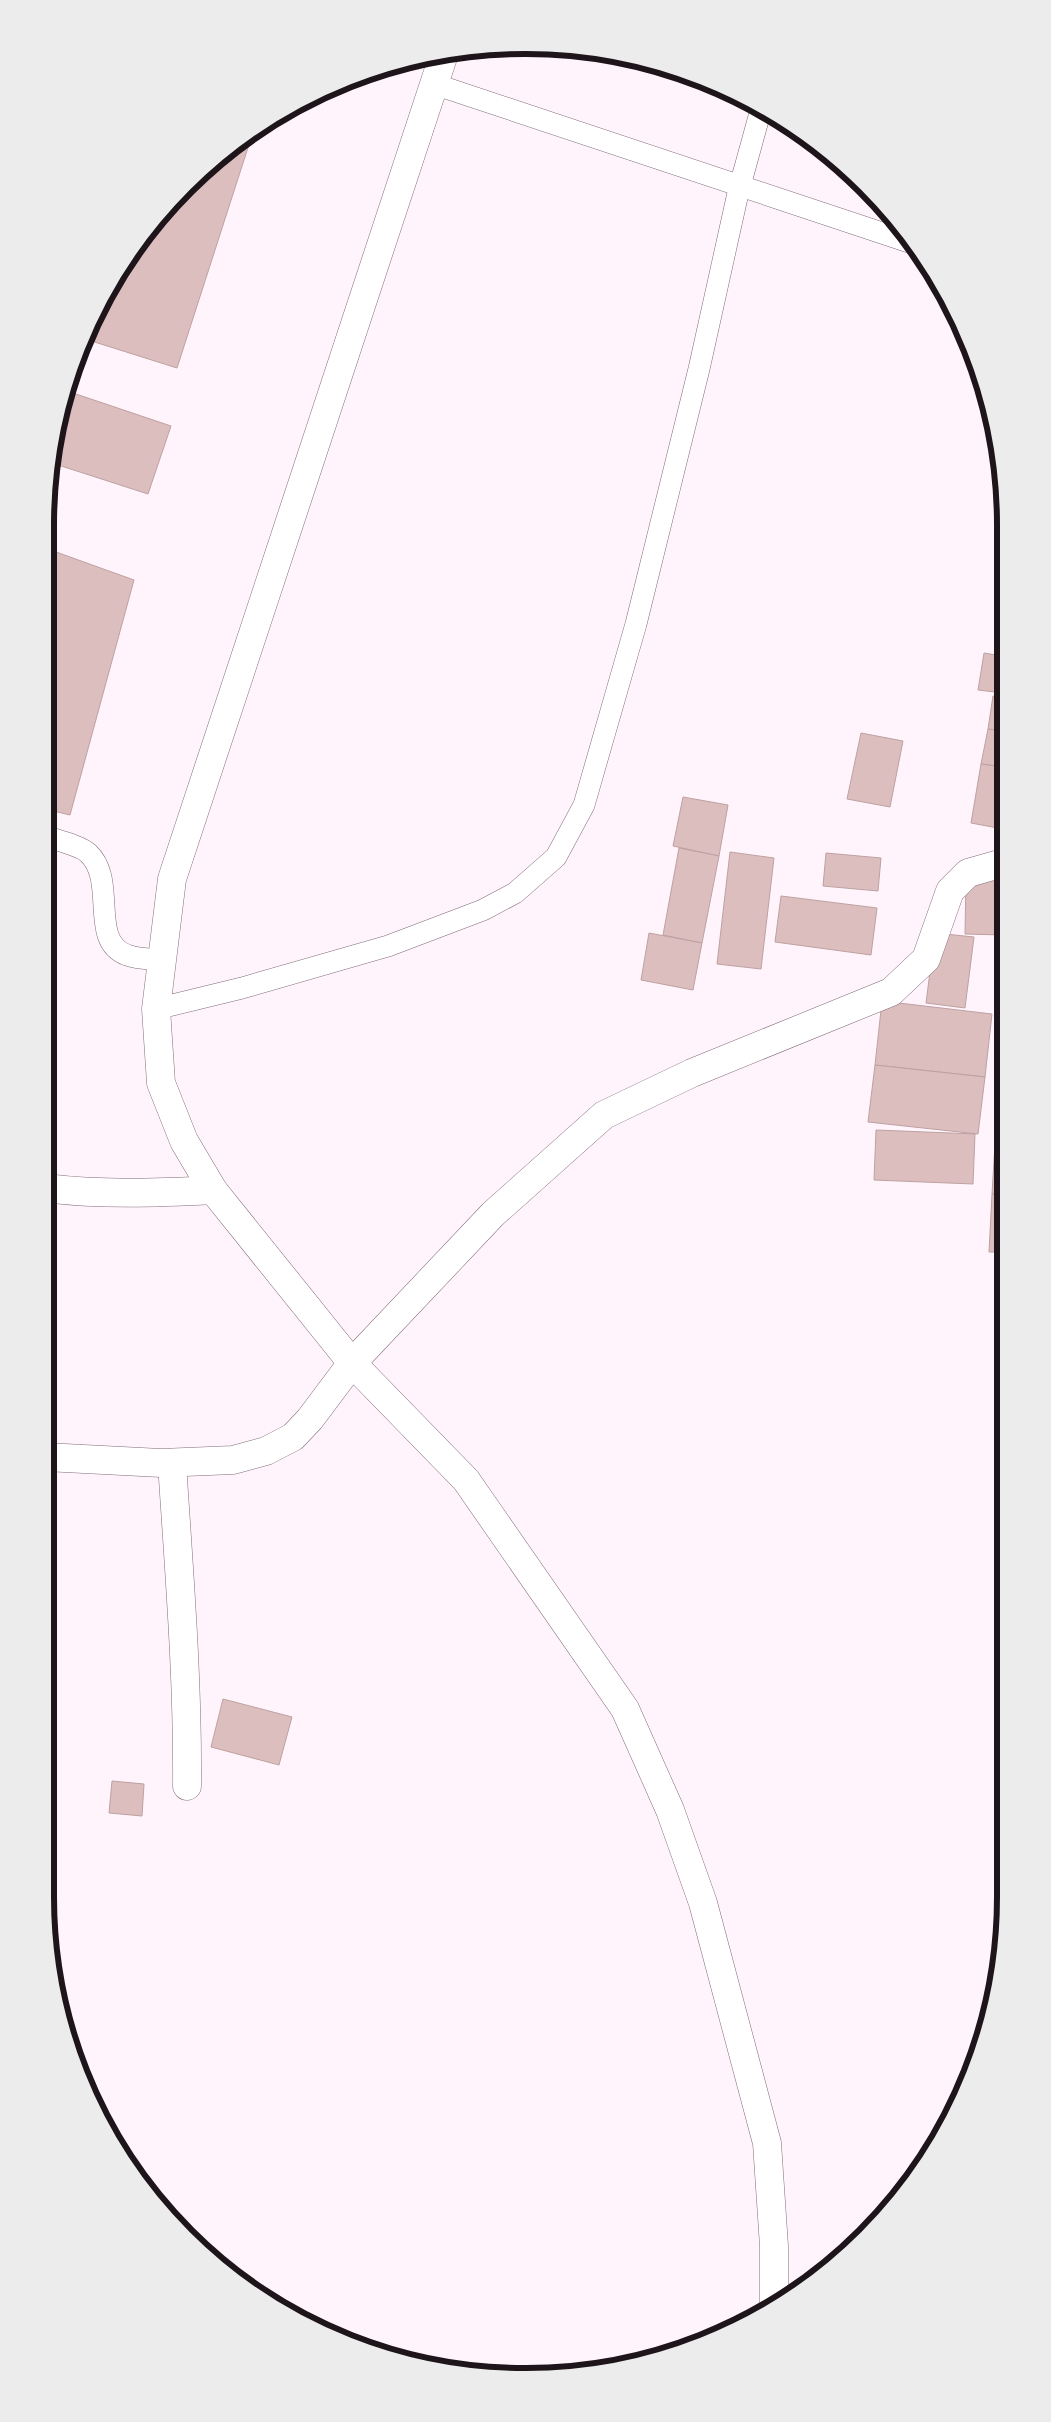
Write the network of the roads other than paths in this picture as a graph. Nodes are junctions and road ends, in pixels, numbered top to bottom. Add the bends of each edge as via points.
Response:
1 (441, 62) edge
2 (434, 84) junction
3 (759, 116) edge
4 (741, 187) junction
5 (901, 239) edge
6 (54, 839) edge
7 (997, 865) edge
8 (162, 960) junction
9 (156, 1009) junction
10 (54, 1189) edge
11 (214, 1190) junction
12 (352, 1363) junction
13 (54, 1457) edge
14 (172, 1463) junction
15 (187, 1786) dead end
16 (774, 2297) edge

1 - 2 street
2 - 4 lane
2 - 8 street via 172,879
3 - 4 lane
4 - 5 lane
4 - 9 lane via 636,624 584,805 556,857 514,893 483,910 388,946
6 - 8 lane via 87,852 98,865 104,886 106,936 114,947 127,955
7 - 12 street via 968,873 950,890 926,959 891,992 692,1073 604,1115 493,1214
8 - 9 street
9 - 11 street via 161,1083 184,1141
10 - 11 street via 86,1193
11 - 12 street
12 - 14 street via 310,1419 292,1437 266,1451 233,1460
12 - 16 street via 466,1480 626,1709 670,1810 702,1903 767,2143
13 - 14 street
14 - 15 street via 188,1712

